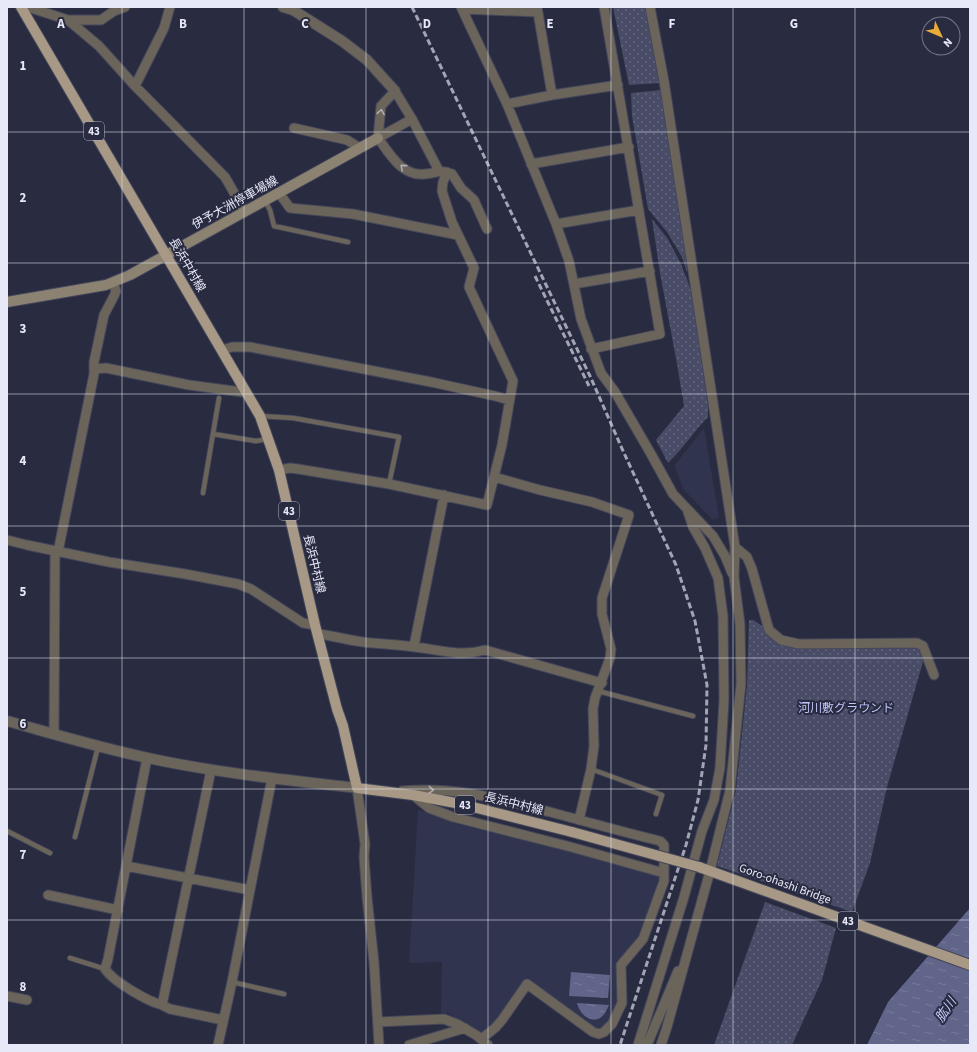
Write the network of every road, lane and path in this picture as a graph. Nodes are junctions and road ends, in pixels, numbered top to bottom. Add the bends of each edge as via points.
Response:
1 (21, 7) edge
2 (28, 7) edge
3 (125, 7) edge
4 (170, 7) edge
5 (604, 7) edge
6 (650, 7) edge
7 (290, 8) edge
8 (461, 8) edge
9 (537, 9) edge
10 (68, 20) junction
11 (618, 85) junction
12 (134, 86) junction
13 (395, 91) junction
14 (552, 95) junction
15 (507, 104) junction
16 (412, 119) junction
17 (294, 128) dead end
18 (378, 138) junction
19 (629, 147) junction
20 (360, 148) junction
21 (531, 164) junction
22 (443, 172) junction
23 (279, 193) junction
24 (265, 201) junction
25 (639, 210) junction
26 (245, 212) junction
27 (556, 224) junction
28 (487, 229) dead end
29 (458, 235) junction
30 (348, 242) dead end
31 (165, 255) junction
32 (650, 271) junction
33 (114, 282) junction
34 (574, 284) junction
35 (7, 302) edge
36 (591, 349) junction
37 (222, 350) junction
38 (94, 369) junction
39 (245, 390) junction
40 (219, 398) dead end
41 (510, 400) junction
42 (260, 416) junction
43 (213, 434) junction
44 (268, 439) junction
45 (280, 470) junction
46 (494, 477) junction
47 (389, 484) junction
48 (203, 493) dead end
49 (444, 495) junction
50 (688, 511) junction
51 (7, 540) edge
52 (735, 547) junction
53 (57, 552) junction
54 (734, 577) junction
55 (316, 630) junction
56 (414, 646) junction
57 (934, 675) dead end
58 (600, 687) junction
59 (693, 716) dead end
60 (7, 722) edge
61 (54, 734) junction
62 (98, 747) junction
63 (147, 758) junction
64 (591, 768) junction
65 (211, 770) junction
66 (272, 778) junction
67 (357, 788) junction
68 (393, 792) junction
69 (469, 793) junction
70 (413, 795) junction
71 (461, 804) junction
72 (656, 814) dead end
73 (460, 818) junction
74 (579, 820) junction
75 (7, 831) edge
76 (75, 837) dead end
77 (50, 853) dead end
78 (126, 866) junction
79 (710, 871) junction
80 (664, 874) junction
81 (726, 876) joint
82 (188, 878) junction
83 (250, 890) junction
84 (48, 895) dead end
85 (118, 910) junction
86 (687, 956) junction
87 (70, 958) dead end
88 (970, 965) edge
89 (105, 969) junction
90 (232, 982) junction
91 (284, 994) dead end
92 (7, 996) edge
93 (28, 1000) dead end
94 (162, 1005) junction
95 (223, 1020) junction
96 (378, 1022) junction
97 (465, 1028) junction
98 (485, 1042) edge
99 (218, 1045) edge
100 (379, 1045) edge
101 (409, 1045) edge
102 (638, 1045) edge
103 (647, 1045) edge
104 (661, 1045) edge

1 - 31 main road, 長浜中村線 / 43
2 - 10 street
3 - 10 street via 101,20
4 - 12 street via 164,28
5 - 11 street
6 - 52 street via 664,81
7 - 13 street via 367,60
8 - 9 street
8 - 15 street
9 - 14 street
10 - 12 street via 100,46
11 - 14 street
11 - 19 street
12 - 26 street via 225,177
13 - 16 street
18 -> 13 street via 381,106
14 - 15 street
15 - 21 street
16 - 18 street
16 - 22 street
17 - 20 street via 347,140
18 - 20 main road, 伊予大洲停車場線
22 -> 18 street via 423,175 405,171
19 - 21 street
19 - 25 street
20 - 23 main road, 伊予大洲停車場線
21 - 27 street
22 - 28 street via 452,174 461,188 474,200
22 - 29 street via 442,191 445,205
23 - 24 main road, 伊予大洲停車場線
23 - 29 street via 290,208 353,214
24 - 26 main road, 伊予大洲停車場線
24 - 30 lane via 274,226
25 - 27 street
25 - 32 street
26 - 31 main road, 伊予大洲停車場線
27 - 34 street
29 - 41 street via 474,268 470,288 513,381
31 - 33 main road, 伊予大洲停車場線
31 - 37 main road, 長浜中村線 / 43
32 - 34 street
32 - 36 street via 660,334
33 - 35 main road, 伊予大洲停車場線
33 - 38 street via 116,291 104,315
34 - 36 street via 581,319
36 - 50 street via 601,373 615,392 673,494
37 - 39 main road, 長浜中村線 / 43
37 - 41 street via 250,347
38 - 39 street via 106,368 189,385 242,392
38 - 53 street
39 - 42 main road, 長浜中村線 / 43
40 - 43 lane
41 - 46 street
42 - 44 main road, 長浜中村線 / 43
42 - 47 lane via 293,418 399,437
43 - 44 lane via 256,441
43 - 48 lane
44 - 45 main road, 長浜中村線 / 43
45 - 47 street via 298,469
45 - 55 main road, 長浜中村線 / 43
46 - 49 street via 487,505
46 - 58 street via 592,502 629,515 602,598 602,614 610,658
47 - 49 street
49 - 56 street
50 - 54 street via 713,536
50 - 102 street via 692,527 705,548 718,578 723,616 724,700 720,768 714,800 702,831
51 - 53 street
52 - 54 street
52 - 57 street via 747,557 752,568 769,630 781,640 799,644 917,643 923,646
53 - 55 street via 238,584 251,589
53 - 61 street
54 - 79 street via 740,624 741,684 730,790
55 - 56 street via 373,643
55 - 67 main road, 長浜中村線 / 43 via 343,726
56 - 58 street via 461,654 484,650
58 - 59 lane
58 - 64 street via 592,709 594,746
60 - 61 street
61 - 62 street
62 - 63 street
62 - 76 lane
63 - 65 street
63 - 78 street
64 - 72 lane via 662,795
64 - 74 street
65 - 66 street
65 - 82 street
66 - 67 street
66 - 83 street
67 - 68 main road, 長浜中村線 / 43
67 - 96 street via 365,844
68 -> 69 street via 425,789
68 - 70 main road, 長浜中村線 / 43
69 - 71 street
69 - 74 street
70 - 71 main road, 長浜中村線 / 43
70 - 73 street via 429,808
71 - 73 street
71 - 79 main road, 長浜中村線 / 43, bridge
73 - 80 street
74 - 80 street via 663,843
75 - 77 lane
78 - 82 street
78 - 85 street
79 - 81 main road, 長浜中村線 / 43
79 - 86 street
80 - 98 street via 664,882 643,939 622,965 622,1003 608,1028 599,1034 593,1032 527,984
81 - 88 main road, Goro-ohashi Bridge / 43
82 - 83 street
82 - 94 street
83 - 90 street
84 - 85 street
85 - 89 street
86 - 103 street
86 - 104 street
87 - 89 lane
89 - 94 street via 109,975 124,985
90 - 91 lane
90 - 95 street
92 - 93 street
94 - 95 street
95 - 99 street
96 - 97 street via 444,1020
96 - 100 street
97 - 98 street
97 - 101 street

